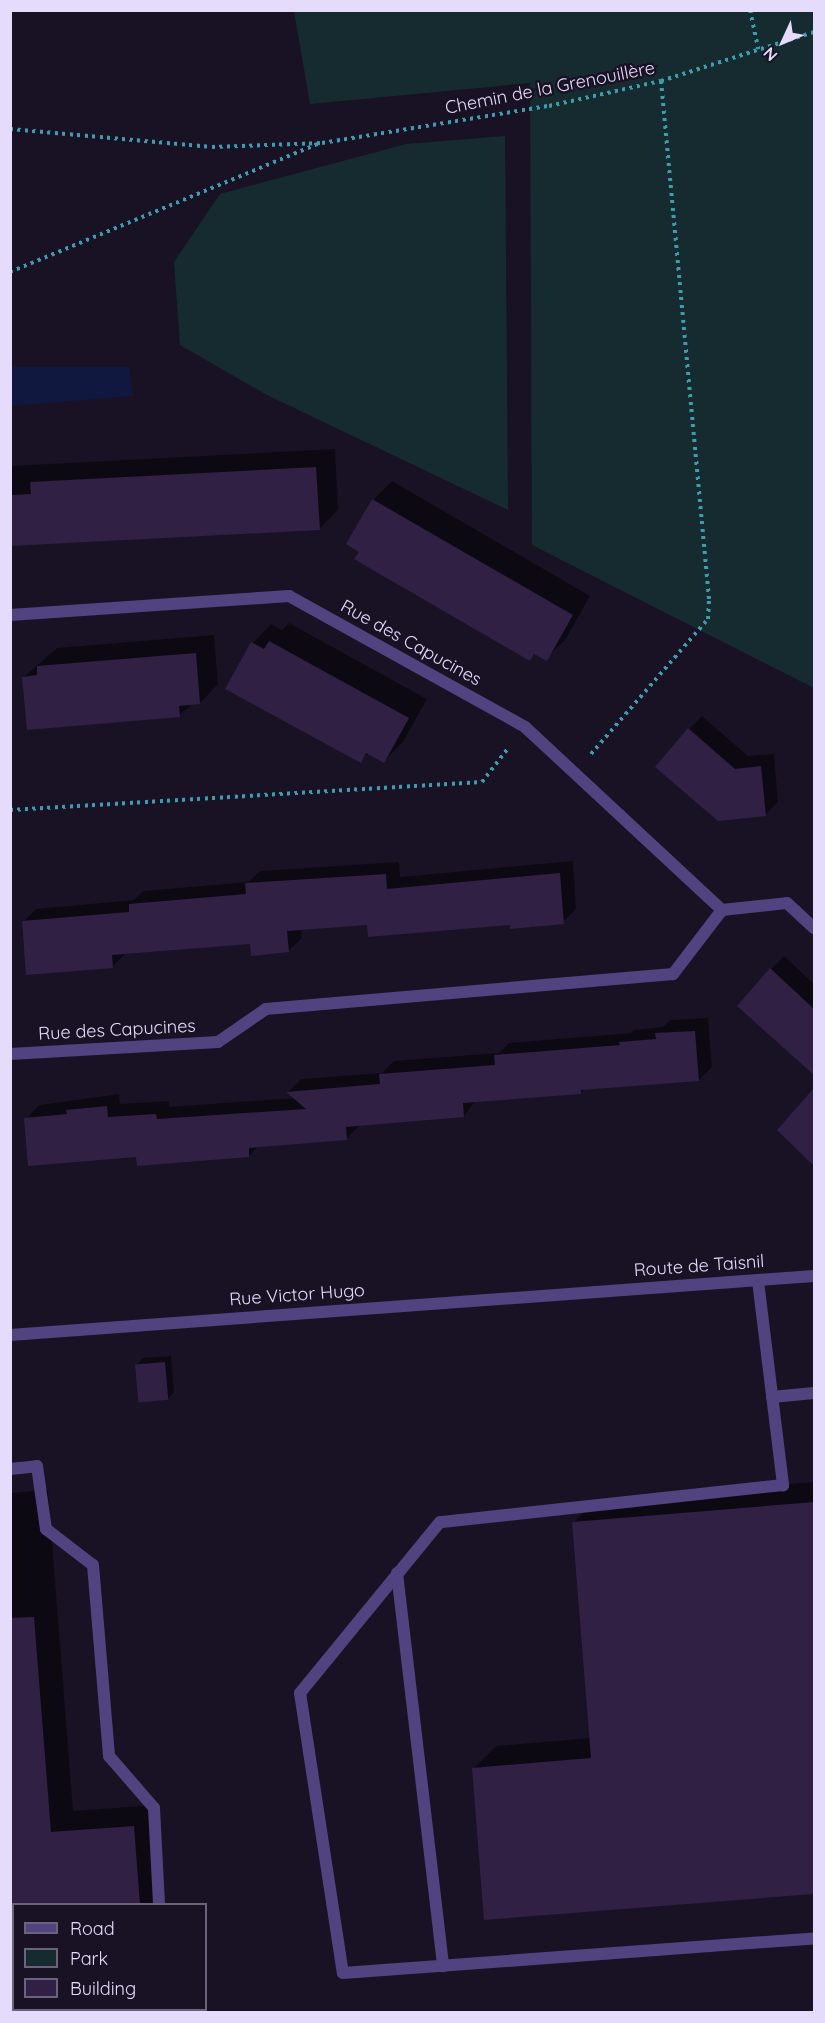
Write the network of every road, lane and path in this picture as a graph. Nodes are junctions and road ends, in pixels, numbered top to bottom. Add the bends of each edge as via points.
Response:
1 (750, 10) edge
2 (814, 32) edge
3 (758, 49) junction
4 (661, 81) junction
5 (10, 129) edge
6 (322, 143) junction
7 (10, 272) edge
8 (10, 615) edge
9 (525, 727) junction
10 (575, 773) junction
11 (10, 810) edge
12 (722, 910) junction
13 (814, 928) edge
14 (10, 1054) edge
15 (814, 1276) edge
16 (758, 1281) junction
17 (587, 1292) joint
18 (10, 1335) edge
19 (814, 1393) edge
20 (772, 1397) junction
21 (10, 1469) edge
22 (397, 1573) junction
23 (159, 1903) edge
24 (814, 1938) edge
25 (443, 1966) junction

1 - 3 path
2 - 3 path, Chemin de la Grenouillère
3 - 4 path, Chemin de la Grenouillère
4 - 6 path, Chemin de la Grenouillère via 549,106
4 - 10 path via 708,619
5 - 6 path via 212,147
6 - 7 path
8 - 9 street, Rue des Capucines via 289,596
9 - 10 street, Rue des Capucines
9 - 11 path via 482,783
10 - 12 street, Rue des Capucines
12 - 13 street via 787,903
12 - 14 street, Rue des Capucines via 673,974 266,1009 218,1042
15 - 16 street, Route de Taisnil
16 - 17 street, Route de Taisnil
16 - 20 street
17 - 18 street, Rue Victor Hugo
19 - 20 street
20 - 22 street via 783,1485 440,1522
21 - 23 street via 38,1467 46,1529 93,1564 109,1756 154,1808
22 - 25 street
22 - 25 street via 300,1693 344,1974
24 - 25 street

